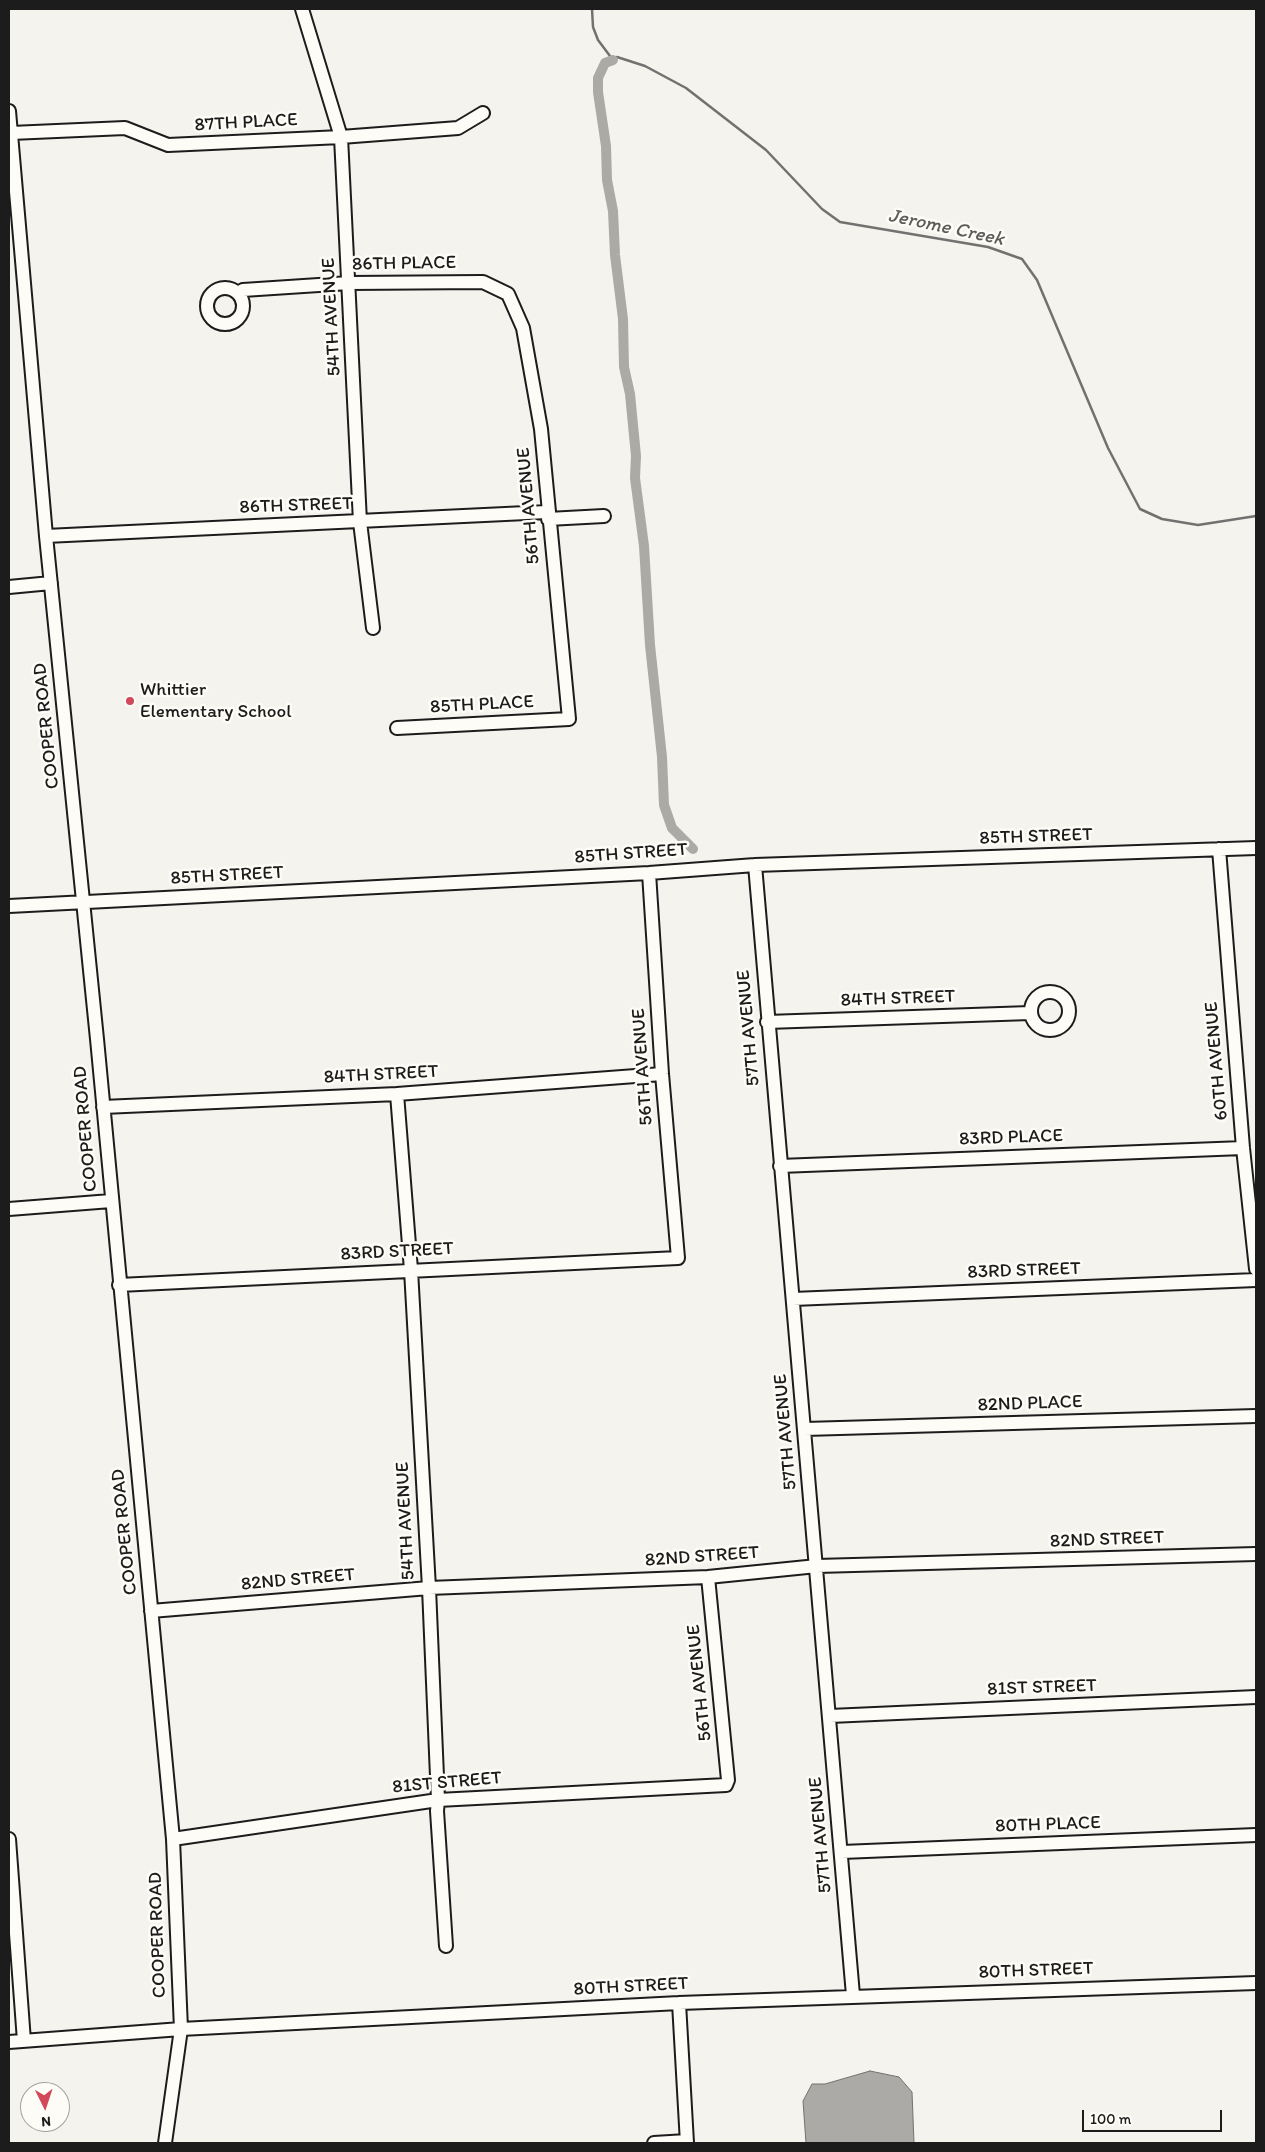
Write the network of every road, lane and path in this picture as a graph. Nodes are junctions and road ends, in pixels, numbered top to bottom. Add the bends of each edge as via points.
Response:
1 (302, 9) edge
2 (9, 111) edge
3 (482, 113) dead end
4 (10, 133) junction
5 (341, 137) junction
6 (349, 283) junction
7 (238, 293) dead end
8 (508, 294) joint
9 (548, 516) junction
10 (604, 516) dead end
11 (360, 522) junction
12 (46, 536) junction
13 (51, 583) junction
14 (9, 587) edge
15 (373, 628) dead end
16 (569, 719) joint
17 (397, 728) dead end
18 (1256, 848) edge
19 (1219, 849) junction
20 (755, 865) junction
21 (649, 873) junction
22 (84, 902) junction
23 (9, 906) edge
24 (1030, 1013) dead end
25 (767, 1022) junction
26 (662, 1074) junction
27 (397, 1094) junction
28 (103, 1107) junction
29 (1243, 1148) junction
30 (780, 1166) junction
31 (112, 1201) junction
32 (9, 1209) edge
33 (678, 1258) joint
34 (1256, 1269) edge
35 (411, 1270) junction
36 (1256, 1280) edge
37 (119, 1284) junction
38 (793, 1299) junction
39 (1256, 1416) edge
40 (805, 1429) junction
41 (1256, 1554) edge
42 (817, 1566) junction
43 (708, 1577) junction
44 (429, 1588) junction
45 (151, 1610) junction
46 (1256, 1697) edge
47 (830, 1716) junction
48 (726, 1785) joint
49 (438, 1800) junction
50 (1256, 1835) edge
51 (173, 1838) junction
52 (9, 1839) edge
53 (842, 1852) junction
54 (446, 1946) dead end
55 (1256, 1983) edge
56 (853, 1995) junction
57 (679, 2003) junction
58 (181, 2029) junction
59 (24, 2041) junction
60 (9, 2042) edge
61 (687, 2142) edge
62 (166, 2143) edge
63 (654, 2143) edge

1 - 5 street, 54TH AVENUE
2 - 4 street, COOPER ROAD
3 - 5 street, 87TH PLACE via 458,128
4 - 5 street, 87TH PLACE via 125,128 168,145
4 - 12 street, COOPER ROAD
5 - 6 street, 54TH AVENUE
6 - 7 street, 86TH PLACE via 243,290
6 - 8 street, 86TH PLACE via 483,282
6 - 11 street, 54TH AVENUE
8 - 9 street, 56TH AVENUE via 523,328 541,429
9 - 10 street, 86TH STREET
9 - 11 street, 86TH STREET
9 - 16 street, 56TH AVENUE
11 - 12 street, 86TH STREET
11 - 15 street, 54TH AVENUE
12 - 13 street, COOPER ROAD
13 - 14 street
13 - 22 street, COOPER ROAD
16 - 17 street, 85TH PLACE
18 - 19 street, 85TH STREET
19 - 20 street, 85TH STREET
19 - 29 street, 60TH AVENUE
20 - 21 street, 85TH STREET
20 - 25 street, 57TH AVENUE
21 - 22 street, 85TH STREET
21 - 26 street, 56TH AVENUE
22 - 23 street, 85TH STREET
22 - 28 street, COOPER ROAD
24 - 25 street, 84TH STREET
25 - 30 street, 57TH AVENUE
26 - 27 street, 84TH STREET
26 - 33 street, 56TH AVENUE
27 - 28 street, 84TH STREET
27 - 35 street, 54TH AVENUE
28 - 31 street, COOPER ROAD
29 - 30 street, 83RD PLACE
29 - 34 street, 60TH AVENUE
30 - 38 street, 57TH AVENUE
31 - 32 street
31 - 37 street, COOPER ROAD
33 - 35 street, 83RD STREET
35 - 37 street, 83RD STREET
35 - 44 street, 54TH AVENUE
36 - 38 street, 83RD STREET
37 - 45 street, COOPER ROAD
38 - 40 street, 57TH AVENUE
39 - 40 street, 82ND PLACE
40 - 42 street, 57TH AVENUE
41 - 42 street, 82ND STREET
42 - 43 street, 82ND STREET
42 - 47 street, 57TH AVENUE
43 - 44 street, 82ND STREET
43 - 48 street, 56TH AVENUE
44 - 45 street, 82ND STREET
44 - 49 street, 54TH AVENUE
45 - 51 street, COOPER ROAD
46 - 47 street, 81ST STREET
47 - 53 street, 57TH AVENUE
48 - 49 street, 81ST STREET
49 - 51 street, 81ST STREET
49 - 54 street, 54TH AVENUE
50 - 53 street, 80TH PLACE
51 - 58 street, COOPER ROAD
52 - 59 street
53 - 56 street, 57TH AVENUE
55 - 56 street, 80TH STREET
56 - 57 street, 80TH STREET
57 - 58 street, 80TH STREET
57 - 61 street
58 - 59 street, 80TH STREET
58 - 62 street, COOPER ROAD
59 - 60 street, 80TH STREET
61 - 63 street

